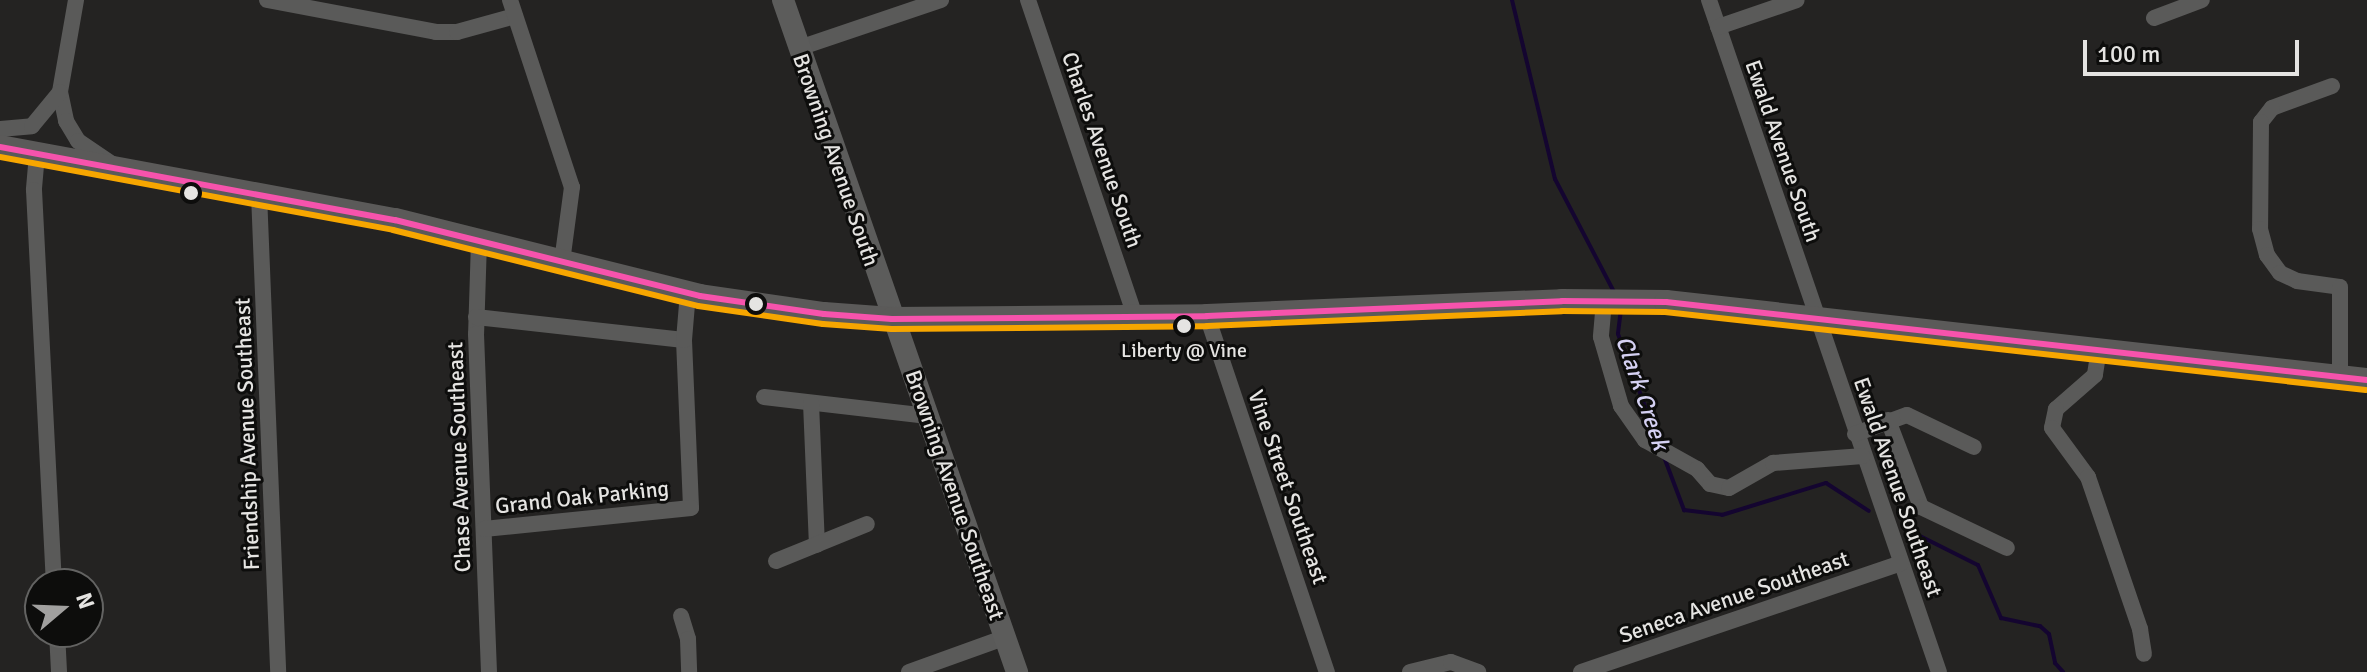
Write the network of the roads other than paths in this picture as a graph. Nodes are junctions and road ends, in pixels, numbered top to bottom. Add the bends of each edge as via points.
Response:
1 (76, 0) edge
2 (267, 0) edge
3 (783, 0) edge
4 (941, 0) edge
5 (1028, 0) edge
6 (1709, 0) edge
7 (1797, 0) edge
8 (2202, 0) edge
9 (512, 8) edge
10 (2154, 18) dead end
11 (1718, 27) junction
12 (799, 48) junction
13 (2332, 86) dead end
14 (60, 92) junction
15 (0, 129) edge
16 (0, 147) edge
17 (37, 154) junction
18 (115, 166) junction
19 (259, 194) junction
20 (479, 241) junction
21 (562, 262) junction
22 (688, 292) junction
23 (1604, 301) junction
24 (1134, 314) junction
25 (1207, 316) junction
26 (1816, 316) junction
27 (476, 317) junction
28 (892, 319) junction
29 (684, 340) junction
30 (2099, 349) junction
31 (2340, 377) junction
32 (2367, 380) edge
33 (764, 397) dead end
34 (811, 403) junction
35 (928, 416) junction
36 (1888, 420) junction
37 (1855, 434) junction
38 (1974, 447) dead end
39 (1863, 456) junction
40 (867, 524) dead end
41 (484, 529) junction
42 (817, 545) junction
43 (2007, 548) dead end
44 (776, 561) dead end
45 (1901, 563) junction
46 (53, 568) edge
47 (681, 616) dead end
48 (1006, 637) junction
49 (58, 648) edge
50 (2144, 654) dead end
51 (59, 672) edge
52 (278, 672) edge
53 (489, 672) edge
54 (689, 672) edge
55 (909, 672) edge
56 (1017, 672) edge
57 (1327, 672) edge
58 (1410, 672) edge
59 (1478, 672) edge
60 (1581, 672) edge
61 (1939, 672) edge

1 - 14 street
2 - 9 street via 436,32 457,32
3 - 12 street, Browning Avenue South
4 - 12 street
5 - 24 street, Charles Avenue South
6 - 11 street, Ewald Avenue South
7 - 11 street
8 - 10 street
9 - 21 street via 572,187
11 - 26 street, Ewald Avenue South
12 - 28 street, Browning Avenue South
13 - 31 street via 2272,108 2261,122 2260,229 2267,255 2280,273 2340,287
14 - 15 street via 32,126
14 - 18 street via 66,121 78,141
16 - 17 main road
17 - 18 main road
17 - 46 street via 34,190
18 - 19 main road
19 - 20 main road
19 - 52 street, Friendship Avenue Southeast
20 - 21 main road
20 - 27 street, Chase Avenue Southeast
21 - 22 main road
22 - 28 main road via 767,307
22 - 29 street
23 - 25 main road
23 - 26 main road
23 - 39 street via 1601,337 1621,406 1645,440 1697,469 1710,484 1729,488 1761,466 1805,457
24 - 25 main road
24 - 28 main road
25 - 57 street, Vine Street Southeast
26 - 30 main road
26 - 37 street, Ewald Avenue Southeast
27 - 29 street
27 - 41 street, Chase Avenue Southeast
28 - 35 street, Browning Avenue Southeast
29 - 41 street, Grand Oak Parking via 691,508
30 - 31 main road
30 - 50 street via 2095,375 2056,409 2052,428 2088,477
31 - 32 main road
33 - 34 street
34 - 35 street
34 - 42 street
35 - 48 street, Browning Avenue Southeast
36 - 37 street
36 - 38 street via 1907,415
36 - 43 street via 1921,507
37 - 39 street, Ewald Avenue Southeast
39 - 45 street, Ewald Avenue Southeast
40 - 42 street
41 - 53 street, Chase Avenue Southeast
42 - 44 street
45 - 60 street, Seneca Avenue Southeast
45 - 61 street, Ewald Avenue Southeast
47 - 54 street
48 - 55 street
48 - 56 street, Browning Avenue Southeast
49 - 51 street
58 - 59 street via 1451,662

